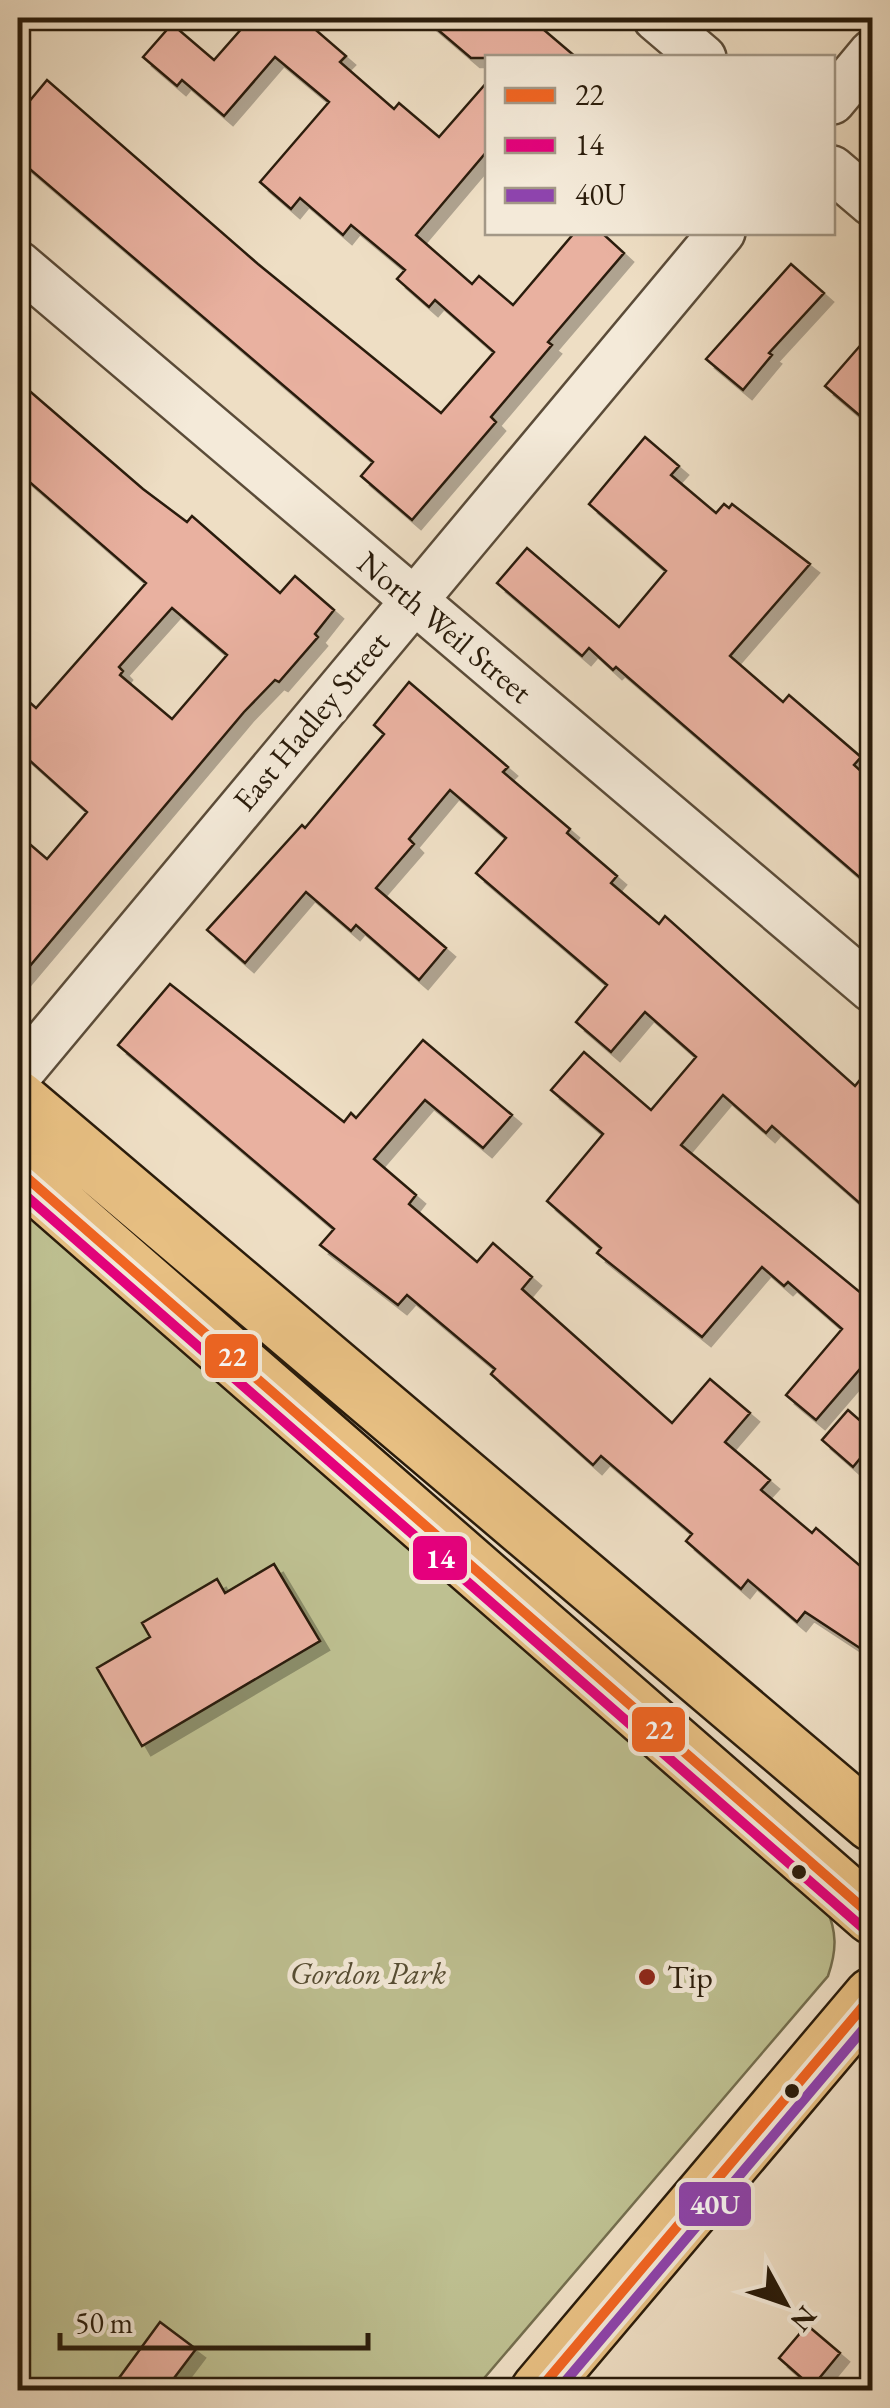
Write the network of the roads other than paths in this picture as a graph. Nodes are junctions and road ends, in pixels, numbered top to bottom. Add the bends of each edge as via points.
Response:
1 (656, 18) edge
2 (872, 53) edge
3 (699, 55) edge
4 (835, 96) edge
5 (835, 172) edge
6 (872, 203) edge
7 (719, 235) edge
8 (18, 264) edge
9 (412, 600) junction
10 (872, 990) edge
11 (18, 1074) edge
12 (18, 1099) edge
13 (18, 1170) edge
14 (872, 1823) edge
15 (872, 1916) edge
16 (872, 1996) edge
17 (539, 2390) edge

1 - 3 street
2 - 4 street
5 - 6 street
7 - 9 street, East Hadley Street
8 - 9 street, North Weil Street
9 - 10 street, North Weil Street
9 - 11 street, East Hadley Street
12 - 14 main road
13 - 15 main road
16 - 17 main road

